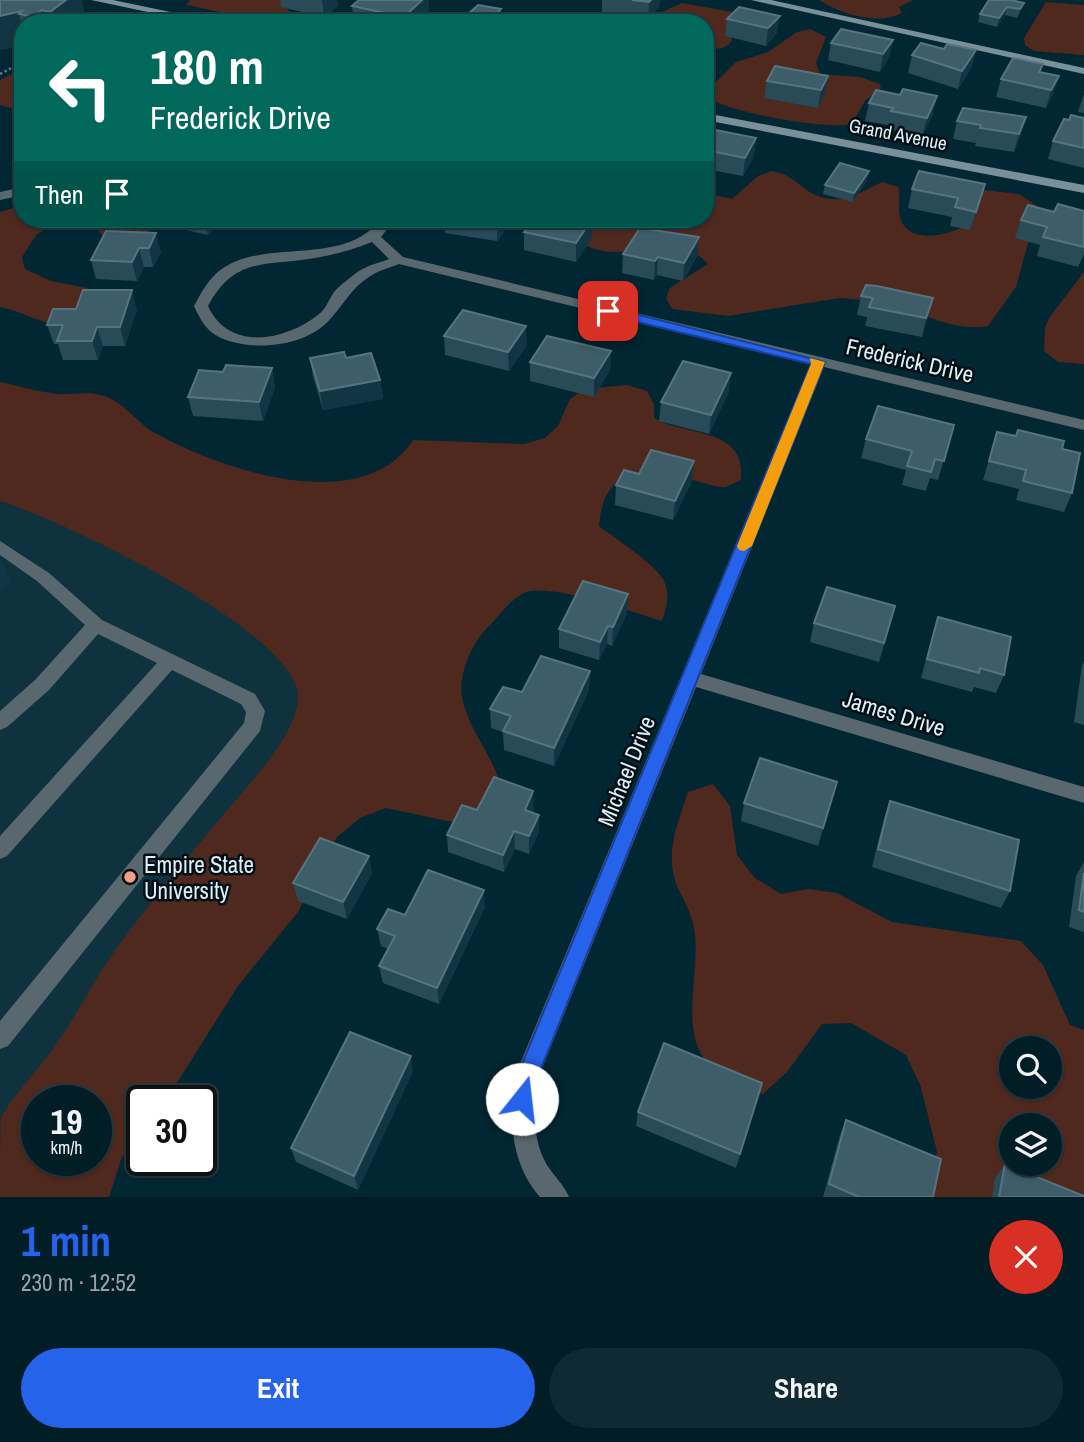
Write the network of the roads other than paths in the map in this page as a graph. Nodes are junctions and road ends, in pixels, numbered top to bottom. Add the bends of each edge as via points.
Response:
1 (96, 0) edge
2 (756, 0) edge
3 (170, 14) edge
4 (1084, 71) edge
5 (714, 118) edge
6 (1084, 189) edge
7 (381, 228) edge
8 (374, 237) junction
9 (398, 260) junction
10 (819, 362) junction
11 (1084, 425) edge
12 (0, 547) edge
13 (96, 625) junction
14 (170, 660) junction
15 (691, 678) junction
16 (0, 722) edge
17 (1084, 794) edge
18 (0, 850) edge
19 (0, 1038) edge
20 (557, 1197) edge

1 - 3 street
2 - 4 street
5 - 6 street, Grand Avenue
7 - 8 street
8 - 9 street
8 - 9 street via 307,256 275,256 240,264 211,284 201,306 209,324 228,337 259,342 295,336 326,317 341,293 365,273
9 - 10 street, Frederick Drive
10 - 11 street, Frederick Drive
10 - 15 street, Michael Drive
12 - 13 street via 43,577
13 - 14 street
13 - 16 street via 42,685
14 - 18 street
14 - 19 street via 248,699 256,711 253,726
15 - 17 street, James Drive
15 - 20 street, Michael Drive via 527,1076 522,1123 527,1146

